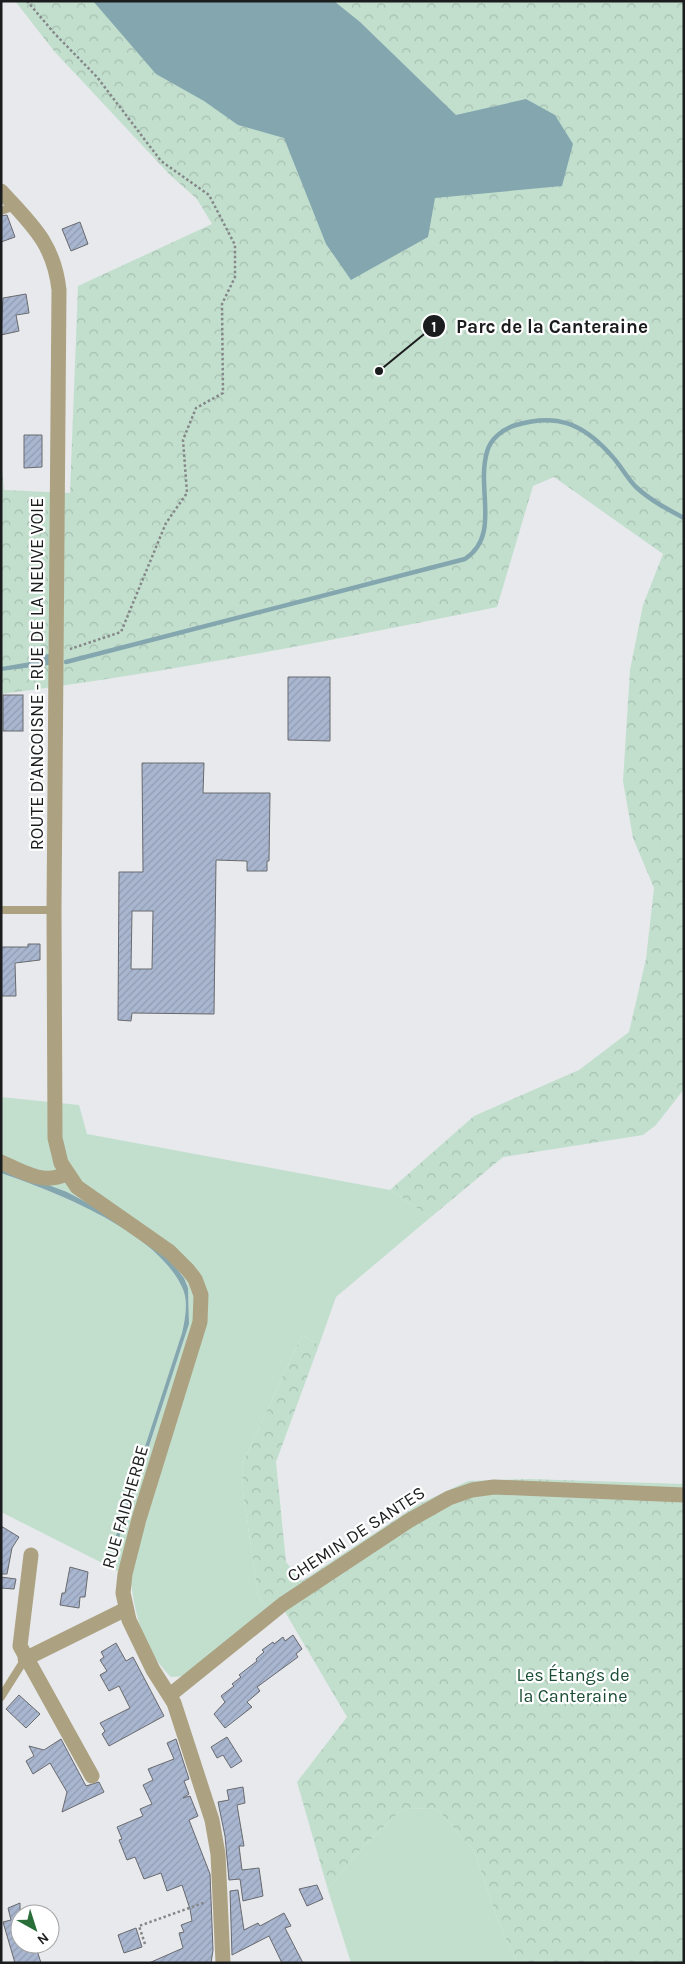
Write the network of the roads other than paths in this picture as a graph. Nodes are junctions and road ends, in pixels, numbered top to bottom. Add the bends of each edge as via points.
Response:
1 (1, 190) edge
2 (8, 209) edge
3 (1, 910) edge
4 (54, 910) junction
5 (1, 1162) edge
6 (66, 1174) junction
7 (684, 1495) edge
8 (30, 1555) dead end
9 (126, 1609) junction
10 (25, 1659) junction
11 (170, 1695) junction
12 (1, 1697) edge
13 (92, 1776) dead end
14 (223, 1961) edge

1 - 2 street, ROUTE D'ANCOISNE - RUE DE LA NEUVE VOIE
2 - 4 street, ROUTE D'ANCOISNE - RUE DE LA NEUVE VOIE via 50,251 59,290
3 - 4 lane
4 - 6 street, ROUTE D'ANCOISNE - RUE DE LA NEUVE VOIE via 54,1124 58,1156
5 - 6 street via 39,1178 52,1179
6 - 9 street, RUE FAIDHERBE via 84,1193 170,1252 195,1278 201,1295 200,1322 127,1564 123,1585
7 - 11 street, CHEMIN DE SANTES via 494,1487 450,1498 410,1520 282,1604
8 - 10 street via 20,1641
9 - 10 street
9 - 11 street, RUE FAIDHERBE via 149,1662
10 - 12 lane
10 - 13 street
11 - 14 street, RUE FAIDHERBE via 212,1820 218,1854

